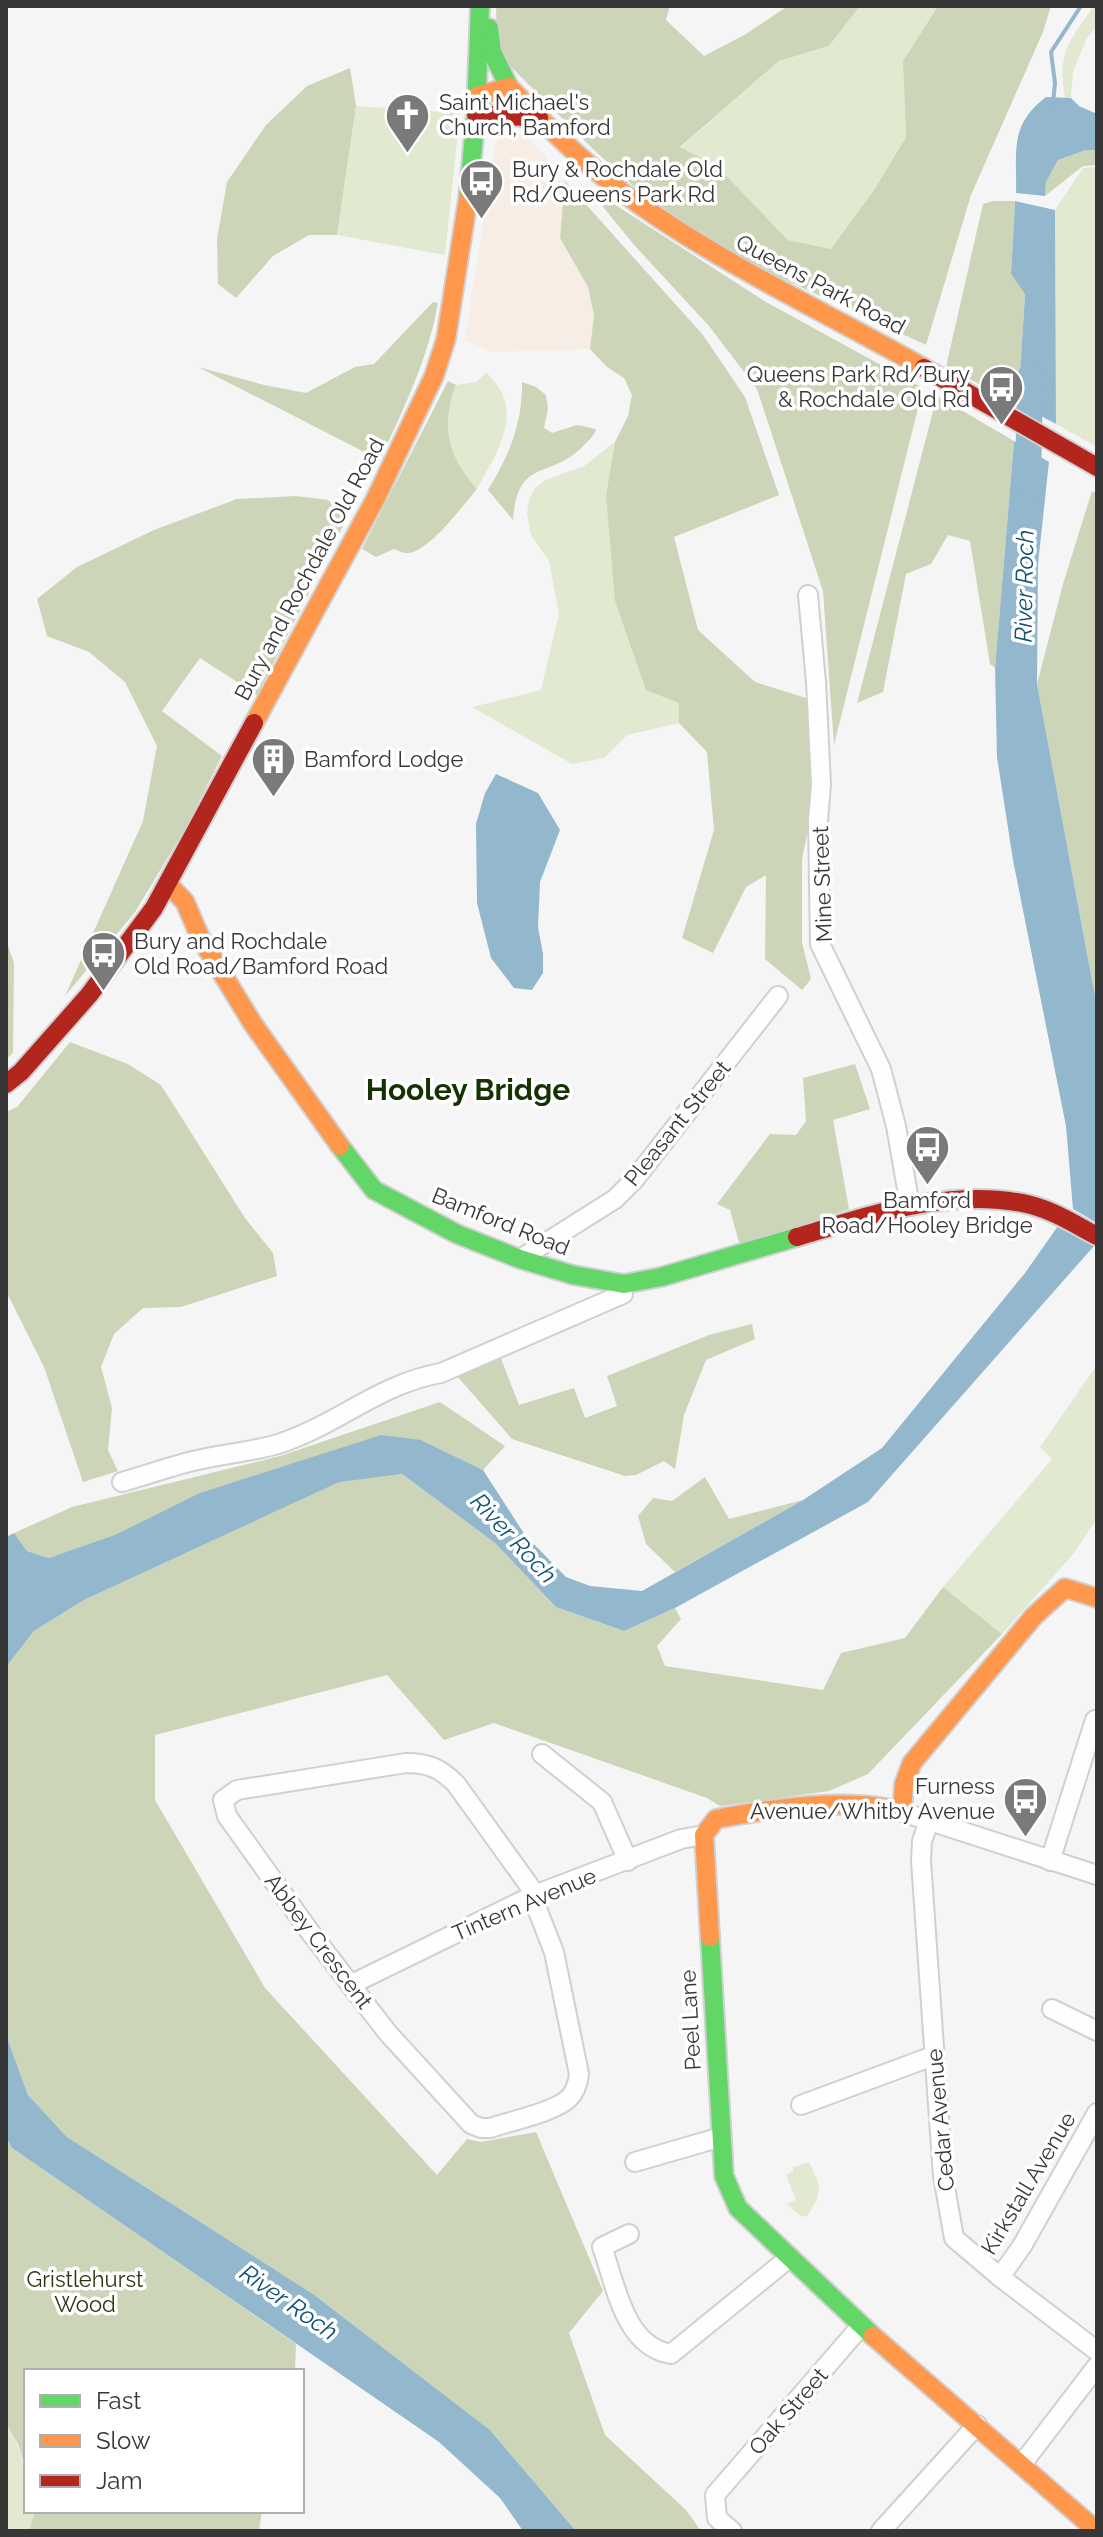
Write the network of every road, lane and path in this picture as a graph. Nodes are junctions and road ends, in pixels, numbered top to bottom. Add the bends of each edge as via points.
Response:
1 (480, 6) edge
2 (488, 6) edge
3 (509, 87) junction
4 (476, 105) junction
5 (539, 118) junction
6 (1097, 467) edge
7 (808, 595) dead end
8 (168, 884) junction
9 (154, 908) junction
10 (200, 937) junction
11 (778, 996) dead end
12 (6, 1084) edge
13 (910, 1206) junction
14 (1097, 1236) edge
15 (520, 1259) junction
16 (624, 1284) junction
17 (122, 1482) dead end
18 (1097, 1598) edge
19 (1095, 1720) edge
20 (542, 1754) dead end
21 (902, 1812) junction
22 (929, 1821) junction
23 (704, 1835) junction
24 (628, 1861) junction
25 (1050, 1861) junction
26 (1097, 1875) edge
27 (534, 1896) junction
28 (350, 1985) junction
29 (1052, 2009) dead end
30 (1097, 2031) edge
31 (933, 2056) junction
32 (801, 2105) dead end
33 (1097, 2113) edge
34 (721, 2137) junction
35 (635, 2162) dead end
36 (629, 2234) dead end
37 (789, 2258) junction
38 (1000, 2277) junction
39 (861, 2326) junction
40 (1097, 2351) edge
41 (1097, 2366) edge
42 (977, 2425) junction
43 (1022, 2464) junction
44 (732, 2531) edge
45 (881, 2531) edge
46 (1097, 2531) edge

1 - 4 street, Bury and Rochdale Old Road
2 - 3 street via 492,52
3 - 4 street
3 - 5 street, Queens Park Road
4 - 5 street
4 - 8 street, Bury and Rochdale Old Road via 457,278 434,376 376,498
5 - 6 street, Queens Park Road via 638,204 737,268
7 - 13 street, Mine Street via 821,784 820,944 881,1069
8 - 9 street, Bury and Rochdale Old Road
8 - 10 street, Bamford Road via 185,902
9 - 10 street, Bamford Road
9 - 12 street, Bury and Rochdale Old Road via 89,995
10 - 15 street, Bamford Road via 253,1024 362,1178 405,1208
11 - 15 street, Pleasant Street via 634,1180 615,1199
13 - 14 street, Bamford Road via 988,1200 1029,1204
13 - 16 street, Bamford Road
15 - 16 street, Bamford Road
16 - 17 street via 623,1294 441,1373 390,1389 310,1432
18 - 21 street via 1065,1588 1034,1616 912,1763
19 - 25 street
20 - 24 street via 602,1802
21 - 22 street
21 - 23 street via 854,1803 737,1815 716,1819
22 - 25 street
22 - 31 street, Cedar Avenue via 921,1861
23 - 24 street, Tintern Avenue
23 - 34 street, Peel Lane
24 - 27 street, Tintern Avenue
25 - 26 street
27 - 28 street, Tintern Avenue
27 - 28 street, Abbey Crescent via 555,1955 579,2074 568,2100 490,2128 471,2124
27 - 28 street, Abbey Crescent via 456,1784 424,1763 229,1794 223,1800 227,1816
29 - 30 street
31 - 32 street
31 - 38 street, Cedar Avenue via 954,2238
33 - 38 street, Kirkstall Avenue
34 - 35 street
34 - 37 street, Peel Lane via 724,2176 738,2208
36 - 37 street via 602,2247 629,2325 659,2352 671,2354
37 - 39 street, Peel Lane
38 - 40 street, Cedar Avenue
39 - 42 street, Peel Lane
39 - 44 street, Oak Street via 715,2495 717,2518
41 - 43 street
42 - 43 street, Peel Lane
42 - 45 street
43 - 46 street, Peel Lane

